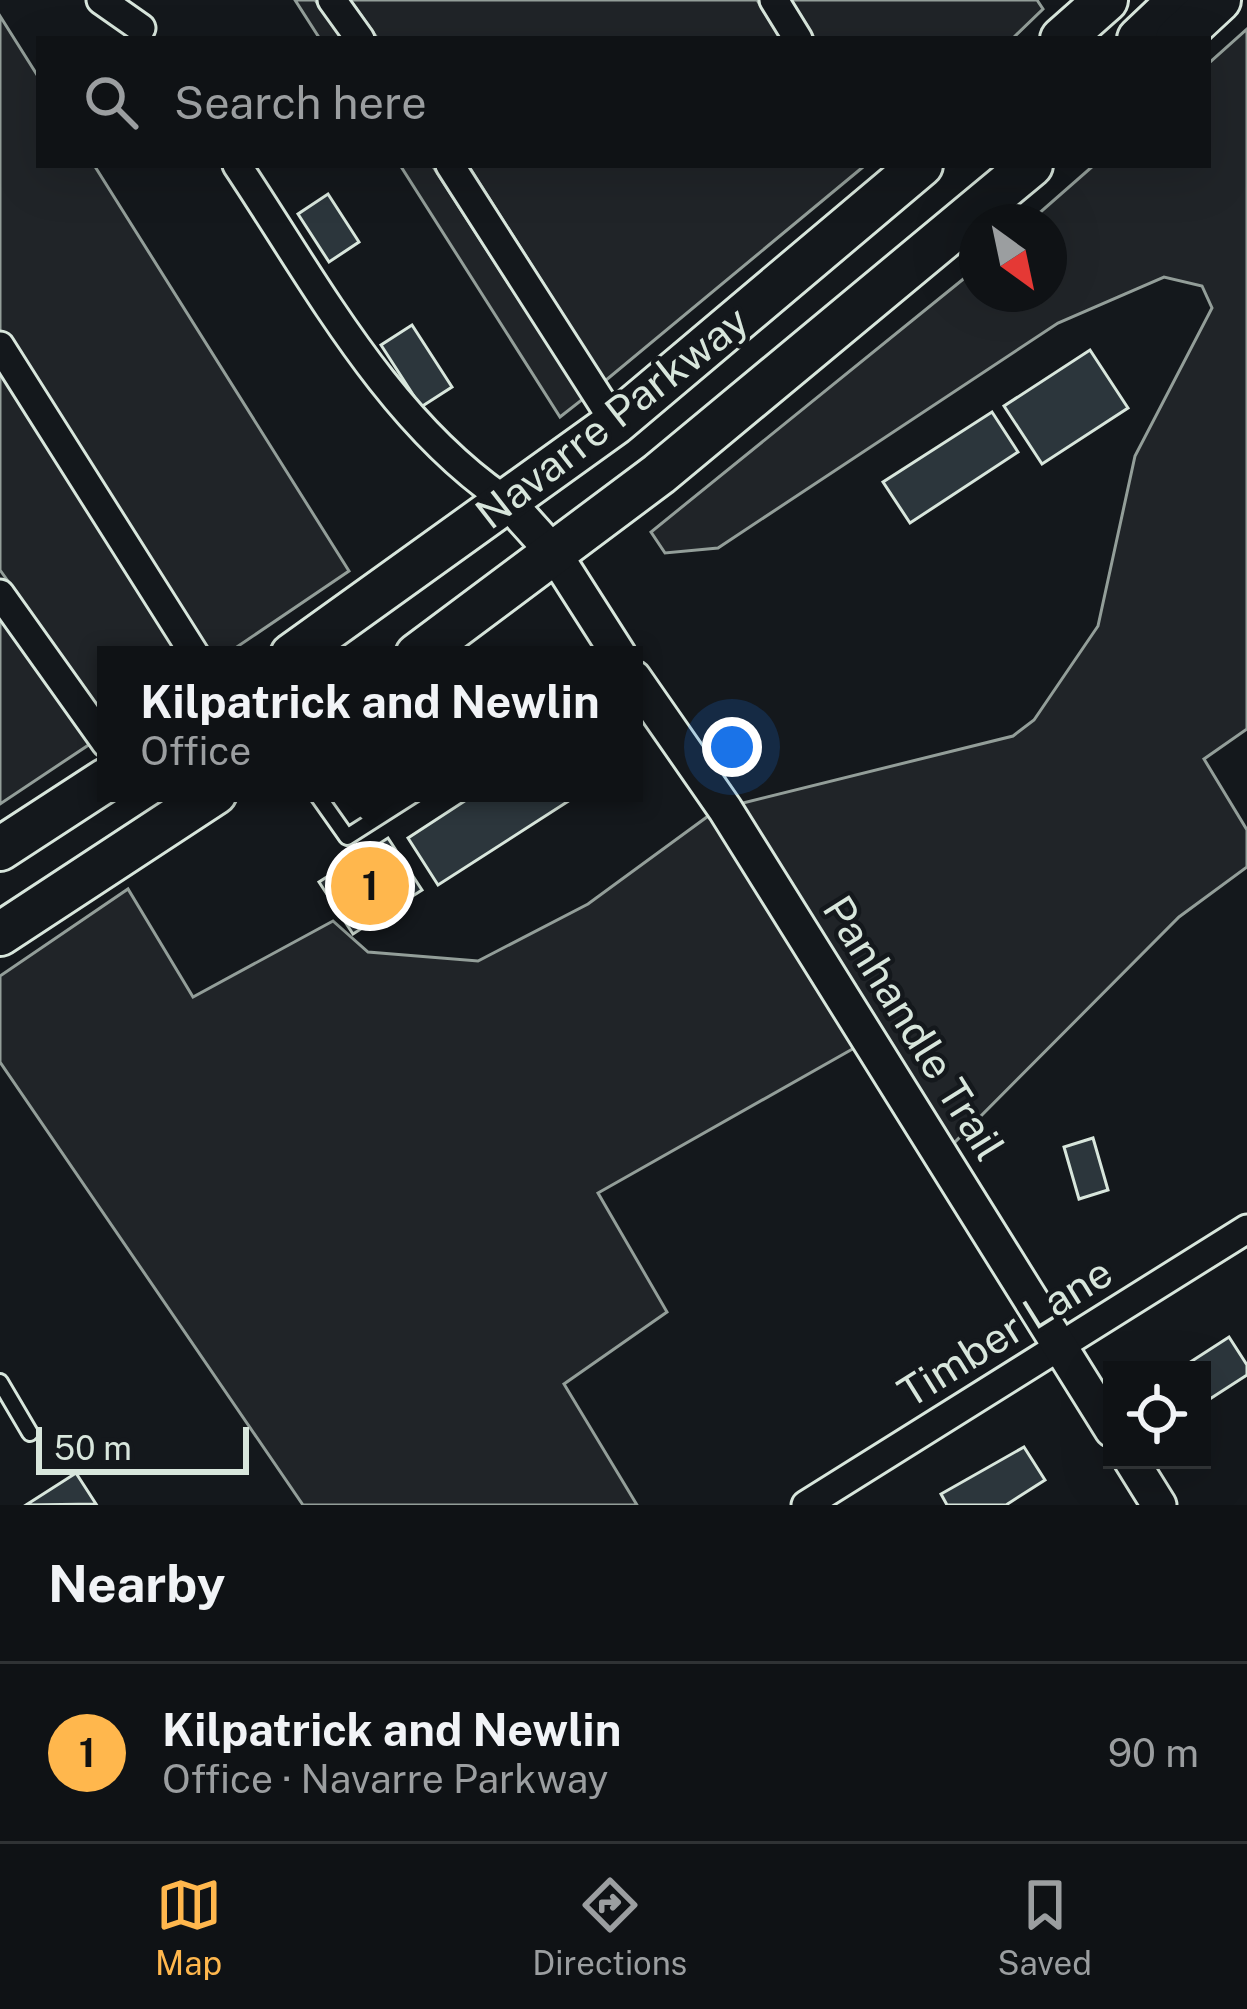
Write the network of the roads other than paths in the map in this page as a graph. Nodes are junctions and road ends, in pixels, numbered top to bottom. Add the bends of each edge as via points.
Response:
1 (101, 0) edge
2 (123, 0) edge
3 (332, 0) edge
4 (774, 0) edge
5 (1106, 0) edge
6 (1180, 0) edge
7 (1220, 0) edge
8 (145, 34) edge
9 (358, 36) edge
10 (796, 36) edge
11 (1065, 36) edge
12 (1142, 36) edge
13 (1180, 36) edge
14 (239, 168) edge
15 (452, 168) edge
16 (995, 168) edge
17 (1026, 168) edge
18 (899, 172) edge
19 (0, 346) edge
20 (754, 396) junction
21 (615, 423) junction
22 (508, 502) junction
23 (554, 553) junction
24 (0, 594) edge
25 (189, 646) edge
26 (305, 646) edge
27 (429, 646) edge
28 (613, 646) edge
29 (643, 691) edge
30 (97, 729) edge
31 (97, 786) edge
32 (201, 802) edge
33 (322, 802) edge
34 (402, 802) edge
35 (0, 849) edge
36 (0, 934) edge
37 (1247, 1229) edge
38 (1060, 1348) junction
39 (0, 1382) edge
40 (1103, 1416) edge
41 (30, 1433) dead end
42 (1137, 1469) edge
43 (806, 1505) edge
44 (1160, 1505) edge

1 - 8 street
2 - 8 street
3 - 9 street
4 - 10 street
5 - 11 highway
6 - 12 highway
7 - 13 highway
14 - 22 street via 392,391 465,474
15 - 21 street
16 - 20 highway via 839,303
17 - 20 highway, Navarre Parkway
18 - 21 highway, Navarre Parkway
19 - 25 street
20 - 23 highway, Navarre Parkway
21 - 22 highway, Navarre Parkway
22 - 23 street
22 - 26 highway, Navarre Parkway
23 - 27 highway, Navarre Parkway
23 - 28 street
24 - 30 street
29 - 38 street, Panhandle Trail via 725,808
31 - 35 highway
32 - 36 highway
33 - 34 lane via 347,836
37 - 38 street, Timber Lane
38 - 40 street, Panhandle Trail
38 - 43 street, Timber Lane
39 - 41 lane
42 - 44 street

